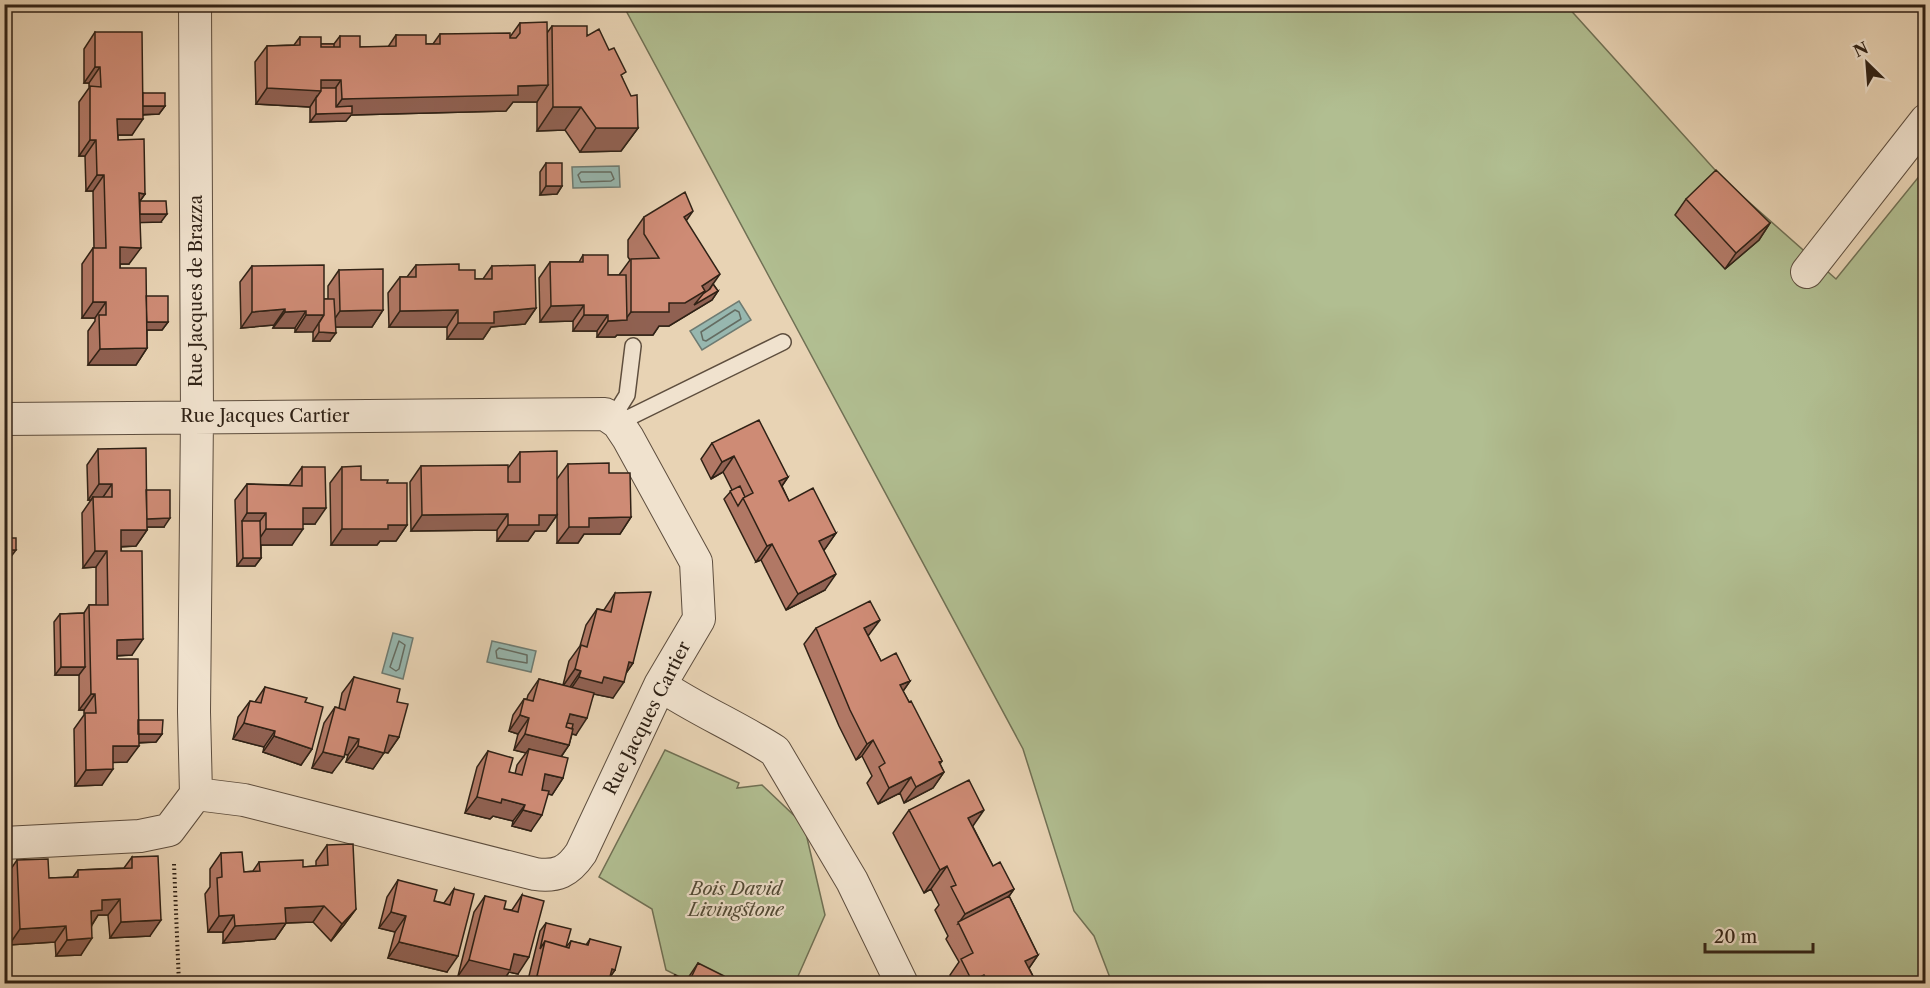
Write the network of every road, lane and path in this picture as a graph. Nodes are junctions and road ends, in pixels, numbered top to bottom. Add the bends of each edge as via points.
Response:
1 (195, 4) edge
2 (1926, 120) edge
3 (1807, 272) dead end
4 (783, 342) dead end
5 (633, 346) dead end
6 (197, 416) junction
7 (4, 419) edge
8 (615, 421) junction
9 (660, 685) junction
10 (196, 794) junction
11 (169, 830) junction
12 (4, 843) edge
13 (634, 978) dead end
14 (178, 984) edge
15 (632, 984) edge
16 (902, 984) edge

1 - 6 street, Rue Jacques de Brazza
2 - 3 street
4 - 8 lane
5 - 8 lane via 627,395
6 - 7 street, Rue Jacques Cartier
6 - 8 street, Rue Jacques Cartier via 605,414
6 - 10 street, Rue Jacques de Brazza
8 - 9 street, Rue Jacques Cartier via 696,562 699,619
9 - 10 street, Rue Jacques Cartier via 574,864 550,876 244,800
9 - 16 street via 695,709 775,751 852,881
10 - 11 street
11 - 12 street via 140,837
11 - 14 path
13 - 15 path

